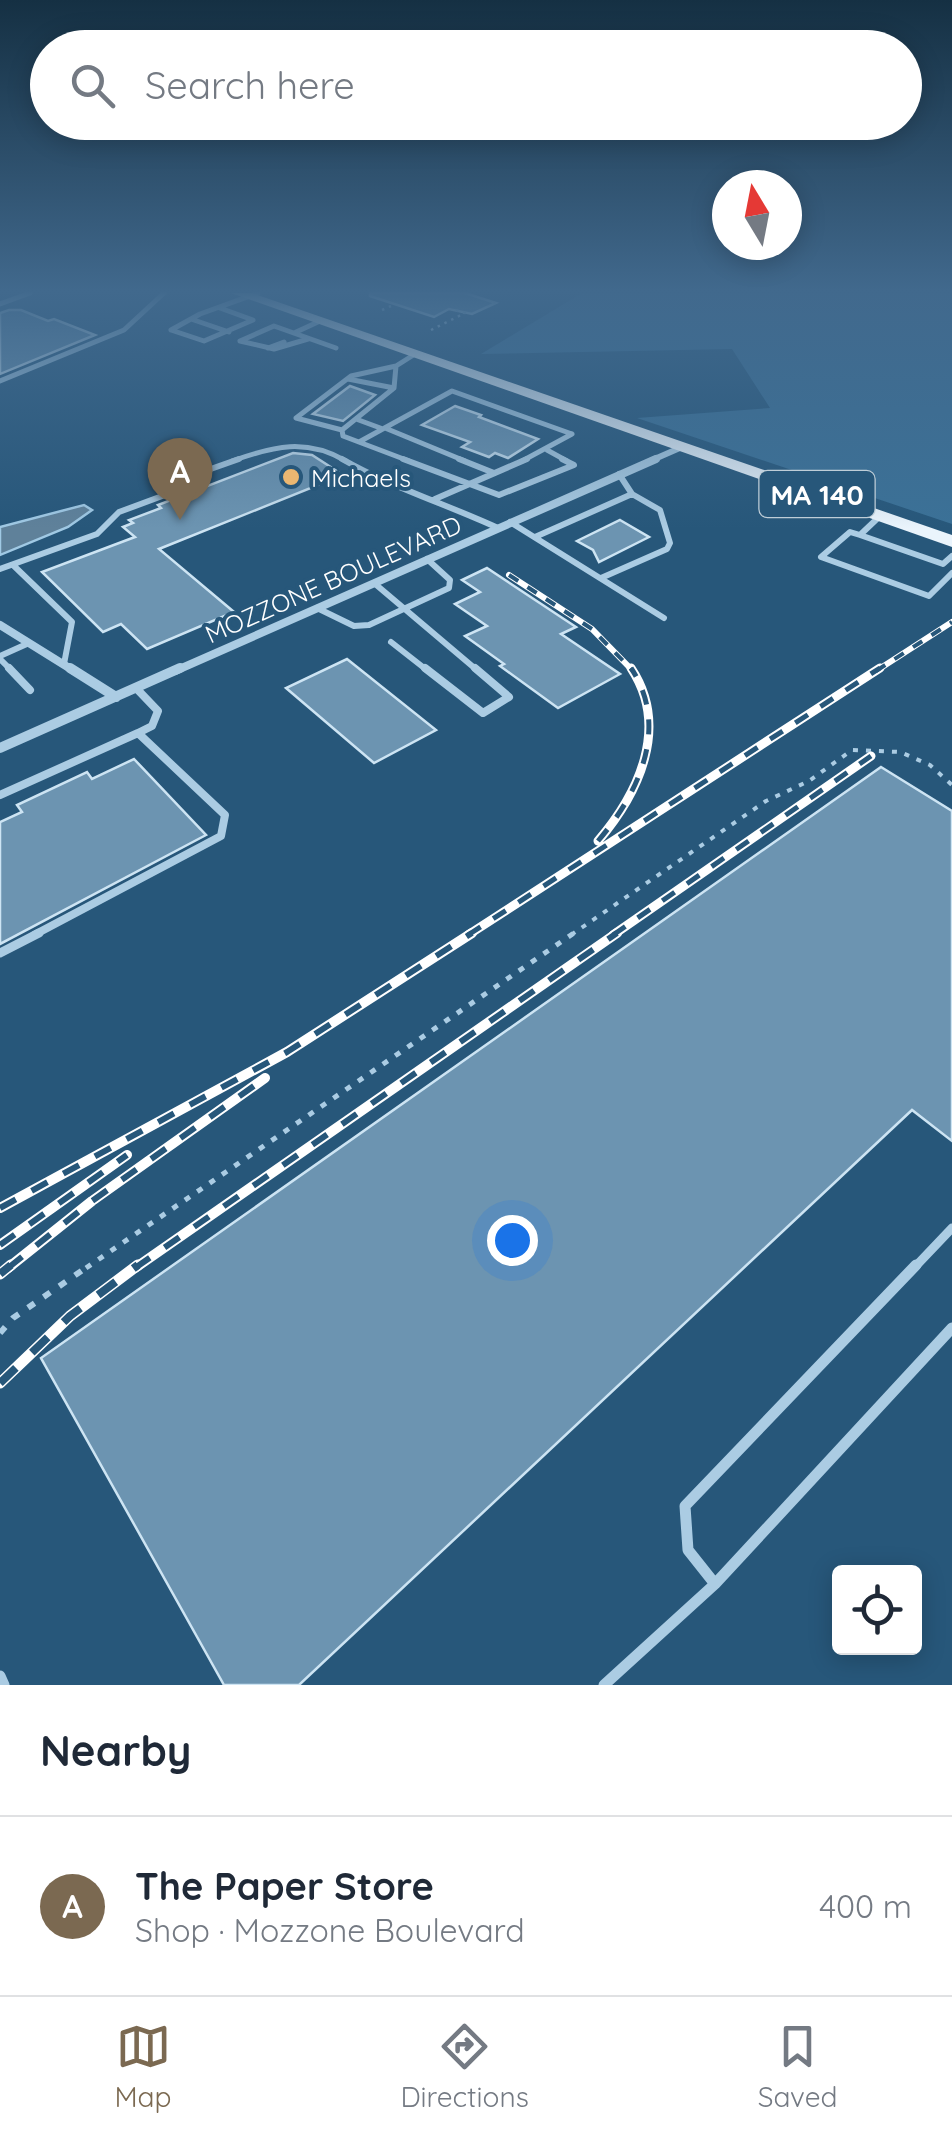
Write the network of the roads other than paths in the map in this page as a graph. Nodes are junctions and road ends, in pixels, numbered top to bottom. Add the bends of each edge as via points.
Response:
1 (375, 372) edge
2 (395, 372) edge
3 (466, 372) edge
4 (348, 379) junction
5 (394, 388) junction
6 (356, 419) junction
7 (384, 428) junction
8 (342, 430) junction
9 (360, 442) junction
10 (682, 447) junction
11 (546, 450) junction
12 (494, 472) junction
13 (620, 474) junction
14 (468, 484) junction
15 (632, 494) junction
16 (435, 499) junction
17 (880, 516) junction
18 (510, 522) junction
19 (498, 528) junction
20 (860, 535) junction
21 (534, 538) junction
22 (952, 542) edge
23 (952, 556) edge
24 (427, 559) junction
25 (13, 564) junction
26 (944, 564) junction
27 (0, 569) edge
28 (952, 572) edge
29 (600, 578) junction
30 (374, 582) junction
31 (317, 608) junction
32 (406, 608) junction
33 (664, 618) dead end
34 (0, 624) edge
35 (29, 642) junction
36 (392, 642) dead end
37 (0, 658) edge
38 (64, 664) junction
39 (136, 688) junction
40 (30, 690) dead end
41 (116, 696) junction
42 (138, 732) junction
43 (0, 748) edge
44 (0, 795) edge
45 (0, 953) edge
46 (952, 1228) edge
47 (952, 1328) edge
48 (715, 1584) junction
49 (0, 1676) edge
50 (4, 1685) edge
51 (604, 1685) edge

1 - 4 lane
2 - 5 lane
3 - 10 main road, MA 140
4 - 5 lane
4 - 8 lane via 296,418
5 - 6 lane
6 - 7 lane
6 - 8 lane
7 - 9 lane
7 - 11 lane via 452,391 572,434
7 - 12 lane
8 - 9 lane
9 - 14 lane
10 - 13 street, MOZZONE BOULEVARD
10 - 17 main road, MA 140
11 - 12 lane
11 - 14 lane via 574,465 499,495
12 - 14 lane
13 - 15 lane
13 - 18 street, MOZZONE BOULEVARD
14 - 16 lane
15 - 21 lane
15 - 29 lane via 660,510 670,544
16 - 19 lane
16 - 25 lane via 373,477 324,448 282,446 205,471 174,492 118,512 97,534
17 - 20 lane
17 - 22 main road, MA 140
18 - 19 street, MOZZONE BOULEVARD
18 - 21 lane
19 - 24 street, MOZZONE BOULEVARD
20 - 26 lane
20 - 28 lane via 850,532 821,557 928,596
21 - 29 lane
23 - 26 lane
24 - 30 street, MOZZONE BOULEVARD
24 - 32 lane via 450,580 449,588
25 - 27 lane
25 - 38 lane via 72,622
26 - 28 lane
29 - 33 lane
30 - 31 street, MOZZONE BOULEVARD
30 - 32 lane
31 - 32 lane via 354,626
31 - 39 street, MOZZONE BOULEVARD
32 - 36 lane via 509,696 483,713
34 - 35 street
35 - 37 lane
35 - 38 street
37 - 40 lane
38 - 41 street
39 - 41 street, MOZZONE BOULEVARD
39 - 42 lane via 158,711 152,726
41 - 43 street, MOZZONE BOULEVARD
42 - 44 lane
42 - 45 lane via 225,815 221,836
46 - 48 lane via 685,1506 682,1533 690,1559
47 - 48 lane
48 - 51 lane
49 - 50 lane

